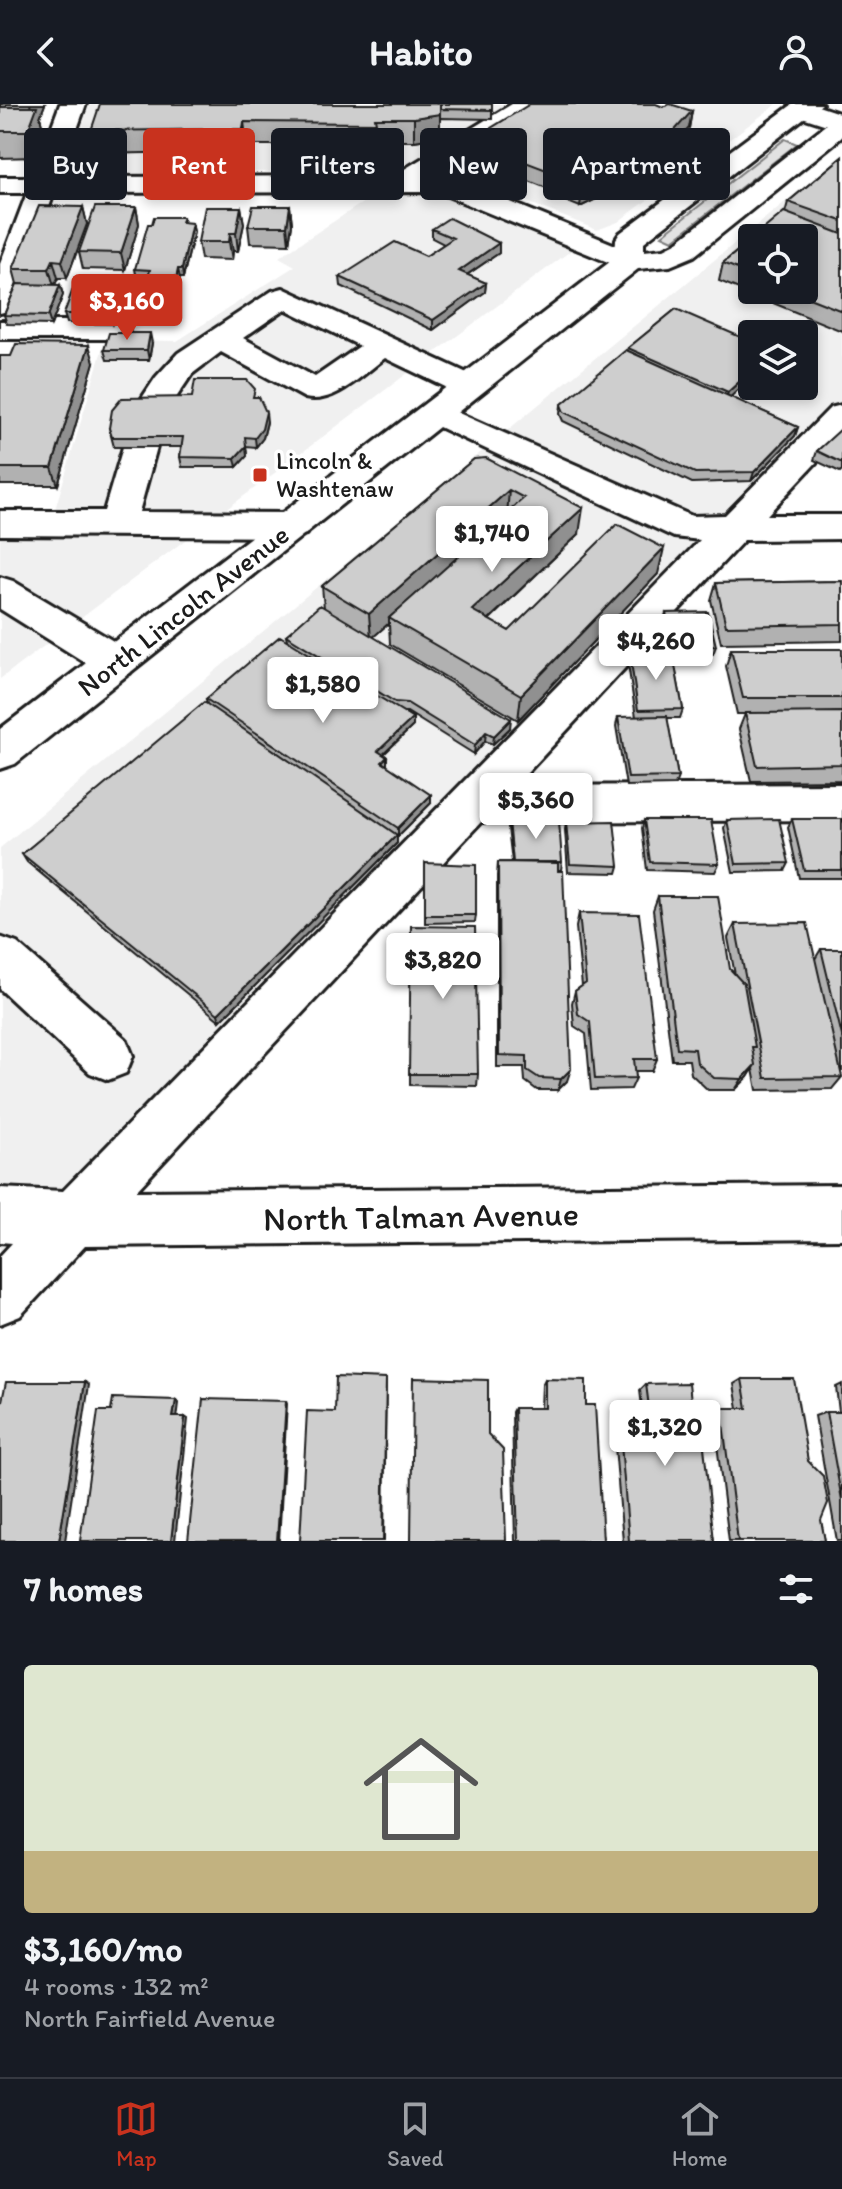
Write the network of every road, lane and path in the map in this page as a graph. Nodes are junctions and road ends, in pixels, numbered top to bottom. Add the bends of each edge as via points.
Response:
1 (73, 104) edge
2 (530, 104) edge
3 (805, 107) edge
4 (842, 123) edge
5 (65, 128) edge
6 (404, 181) edge
7 (271, 184) edge
8 (404, 184) edge
9 (0, 185) edge
10 (24, 185) edge
11 (127, 185) edge
12 (40, 200) edge
13 (630, 261) junction
14 (0, 304) edge
15 (0, 330) edge
16 (114, 330) edge
17 (221, 339) junction
18 (382, 345) junction
19 (469, 386) junction
20 (153, 407) edge
21 (436, 413) junction
22 (842, 415) edge
23 (140, 447) edge
24 (0, 523) edge
25 (118, 524) junction
26 (293, 525) junction
27 (735, 527) junction
28 (842, 527) edge
29 (0, 591) edge
30 (116, 662) junction
31 (0, 752) edge
32 (842, 802) edge
33 (470, 804) junction
34 (0, 958) edge
35 (108, 1056) dead end
36 (842, 1212) edge
37 (0, 1215) edge
38 (73, 1219) junction
39 (0, 1296) edge

1 - 5 main road
2 - 6 main road
3 - 4 main road
3 - 13 main road, North Lincoln Avenue via 630,239
4 - 13 main road via 684,250 670,257
7 - 11 main road
8 - 13 main road via 442,184
9 - 10 main road
12 - 14 main road
13 - 19 main road, North Lincoln Avenue
15 - 16 main road
17 - 18 main road via 283,297
17 - 18 main road via 317,391
17 - 20 main road via 172,374
18 - 19 main road
19 - 21 main road, North Lincoln Avenue
21 - 26 main road, North Lincoln Avenue
21 - 27 main road via 687,528
22 - 27 main road
23 - 25 main road
24 - 25 main road
25 - 26 main road
26 - 30 main road, North Lincoln Avenue
27 - 28 main road
27 - 33 main road
29 - 30 main road
30 - 31 main road, North Lincoln Avenue
32 - 33 main road
33 - 38 main road
34 - 35 main road
36 - 38 main road, North Talman Avenue
37 - 38 main road, North Talman Avenue
38 - 39 main road

